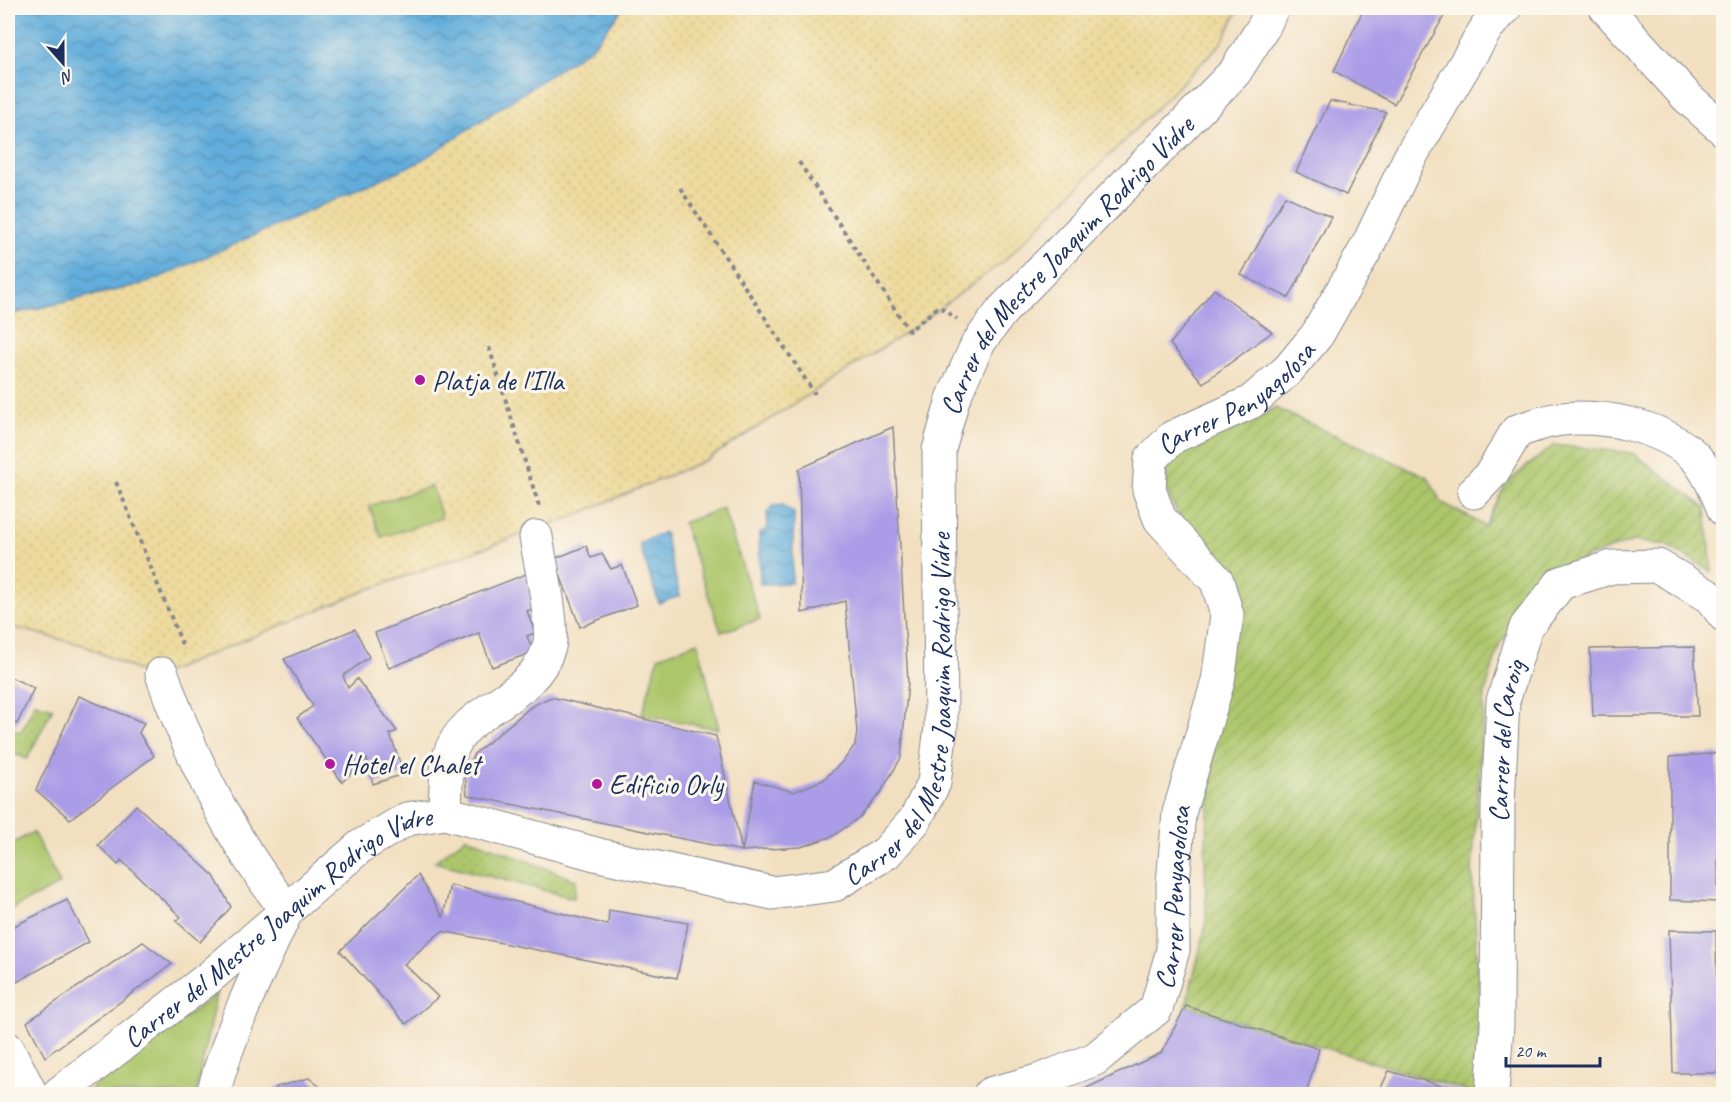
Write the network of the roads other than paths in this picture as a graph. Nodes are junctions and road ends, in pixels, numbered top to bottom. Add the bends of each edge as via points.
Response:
1 (1272, 8) edge
2 (1505, 8) edge
3 (1606, 8) edge
4 (1724, 130) edge
5 (1474, 492) dead end
6 (1724, 510) edge
7 (536, 537) road end
8 (1724, 615) edge
9 (174, 663) road end
10 (445, 813) junction
11 (287, 910) junction
12 (8, 1049) edge
13 (31, 1095) edge
14 (58, 1095) edge
15 (213, 1095) edge
16 (990, 1095) edge
17 (1492, 1095) edge

1 - 10 street, Carrer del Mestre Joaquim Rodrigo Vidre via 1235,72 1002,311 982,339 953,399 939,450 941,727 934,783 915,820 886,853 834,885 772,893 608,857
2 - 16 street, Carrer Penyagolosa via 1487,27 1410,157 1366,249 1317,335 1288,370 1251,402 1173,437 1151,459 1149,490 1160,519 1217,581 1227,615 1218,681 1179,813 1173,950 1156,1009 1095,1059
3 - 4 street via 1687,97
5 - 6 street via 1492,473 1517,431 1560,419 1609,419 1651,431 1693,454
7 - 10 street via 550,628 549,646 531,680 478,717 455,744 450,755
8 - 17 street, Carrer del Caroig via 1710,597 1658,566 1612,567 1561,584 1526,627 1503,701 1498,804 1497,1025
9 - 11 street via 185,732 257,873
10 - 11 street, Carrer del Mestre Joaquim Rodrigo Vidre via 425,814 384,830
11 - 14 street, Carrer del Mestre Joaquim Rodrigo Vidre via 211,976
11 - 15 street via 223,1057
12 - 13 street

